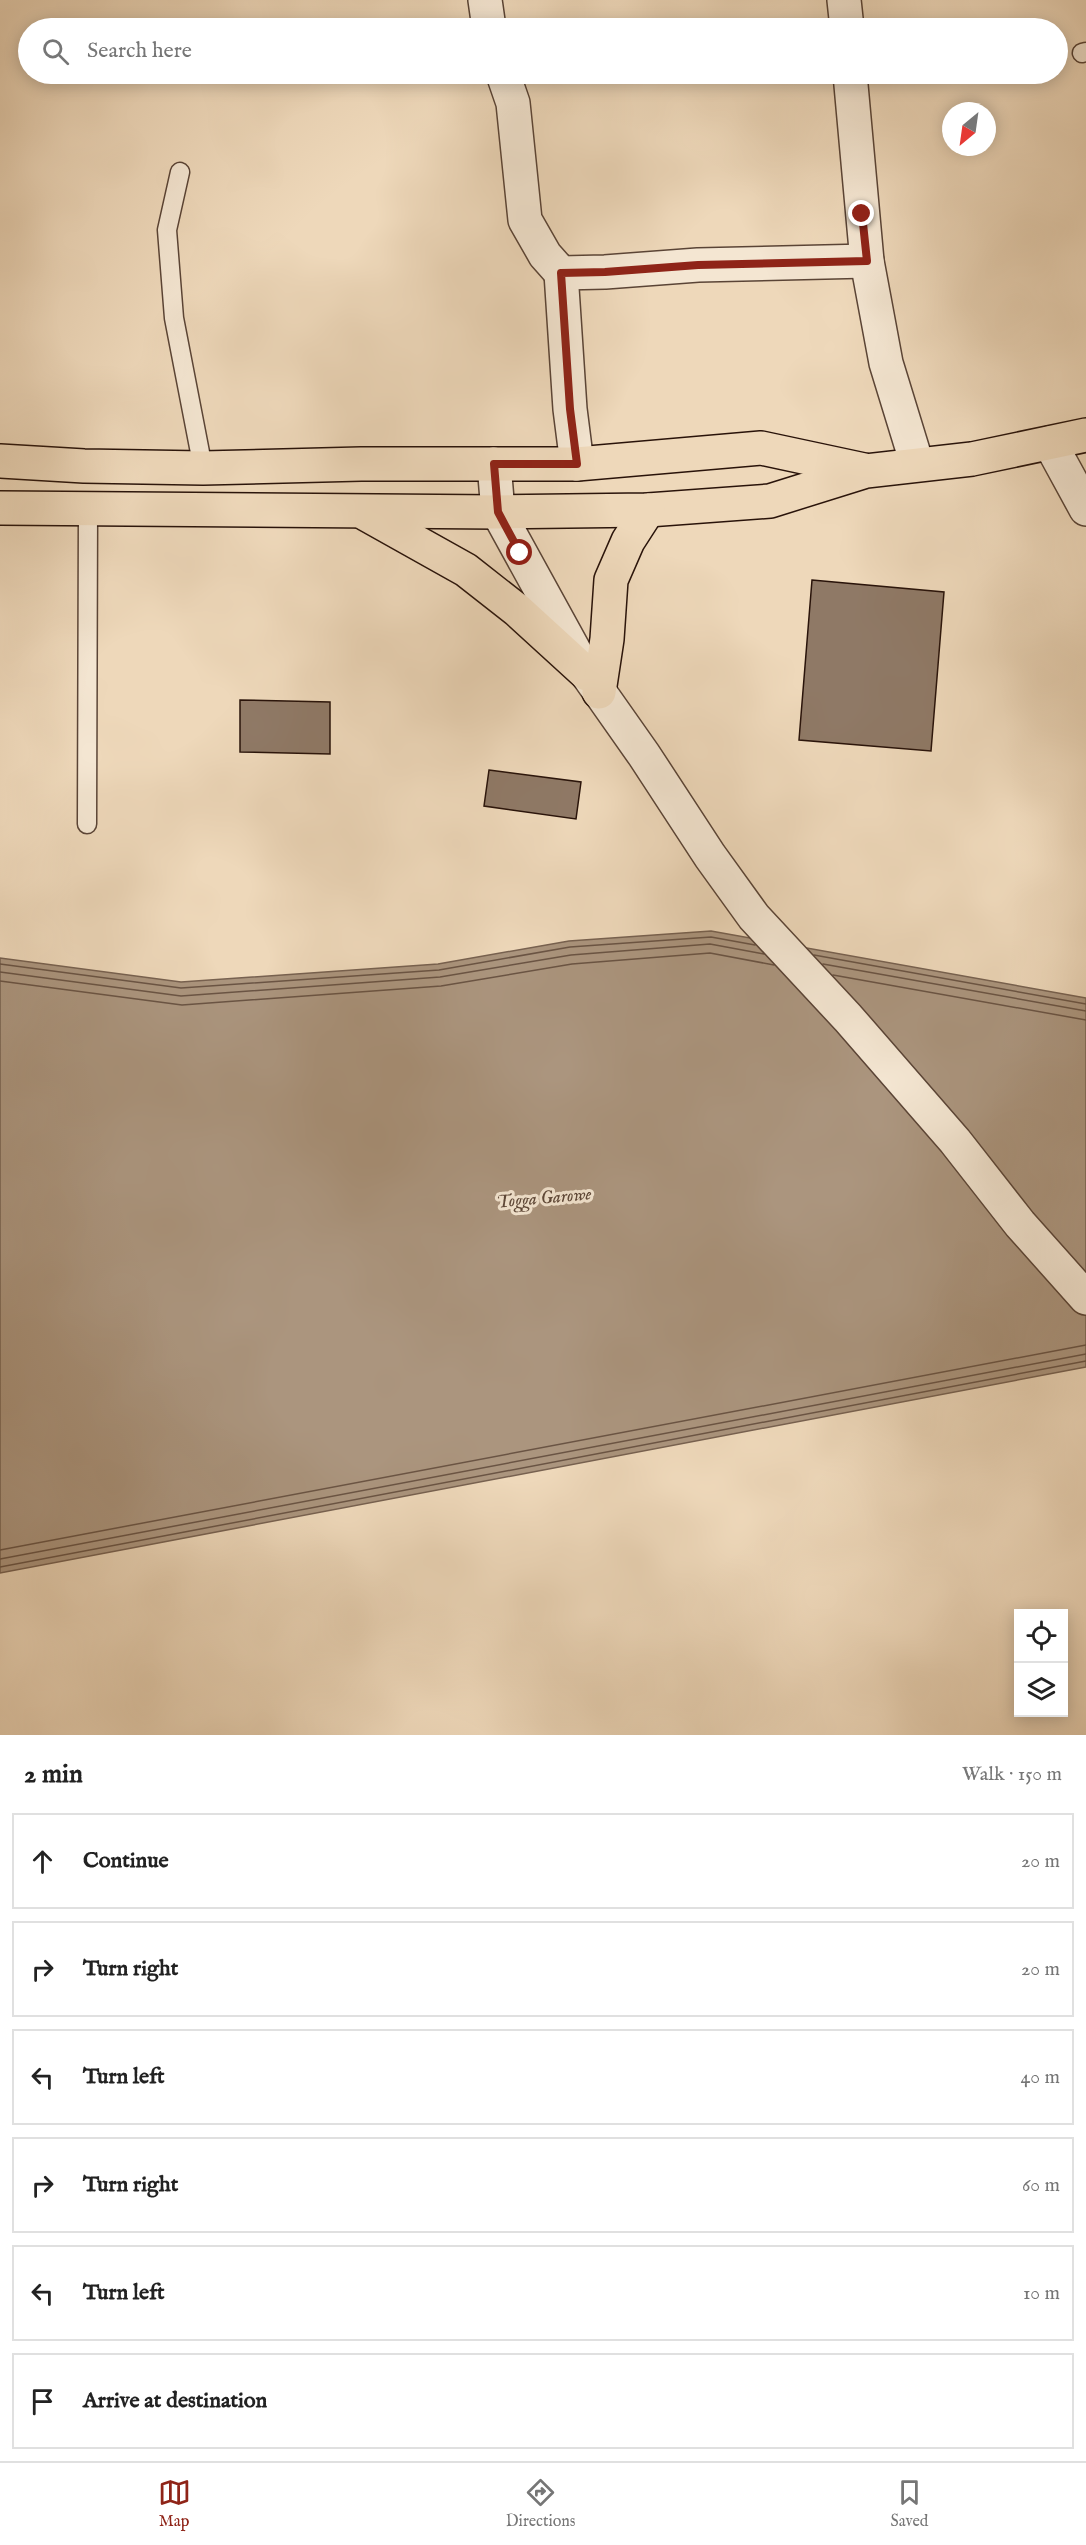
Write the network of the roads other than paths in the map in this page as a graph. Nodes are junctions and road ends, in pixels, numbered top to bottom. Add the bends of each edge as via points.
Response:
1 (485, 0) edge
2 (844, 0) edge
3 (488, 18) edge
4 (846, 18) edge
5 (506, 84) edge
6 (851, 84) edge
7 (180, 172) dead end
8 (867, 261) junction
9 (561, 273) junction
10 (1086, 435) edge
11 (1050, 443) junction
12 (0, 461) edge
13 (494, 464) junction
14 (577, 464) junction
15 (917, 464) junction
16 (203, 468) junction
17 (866, 471) junction
18 (0, 508) edge
19 (88, 509) junction
20 (1086, 509) edge
21 (648, 510) junction
22 (362, 512) junction
23 (498, 512) junction
24 (593, 683) junction
25 (87, 824) dead end
26 (1086, 1298) edge

1 - 3 street
2 - 4 street
5 - 9 street via 513,103 525,220 545,255
6 - 8 street
7 - 16 lane via 167,230 174,318
8 - 9 street
8 - 15 street via 885,363
9 - 14 street
10 - 11 main road
11 - 15 main road via 972,459
11 - 20 street
12 - 16 main road
13 - 14 main road
13 - 16 main road
13 - 23 street
14 - 17 main road via 761,448
15 - 17 main road
17 - 21 main road via 770,501
18 - 19 main road
19 - 22 main road
19 - 25 lane
21 - 23 main road
21 - 24 main road via 628,541 611,580 607,639
22 - 23 main road
22 - 24 main road via 466,570 517,610
23 - 24 street
24 - 26 street via 754,916 848,1018

